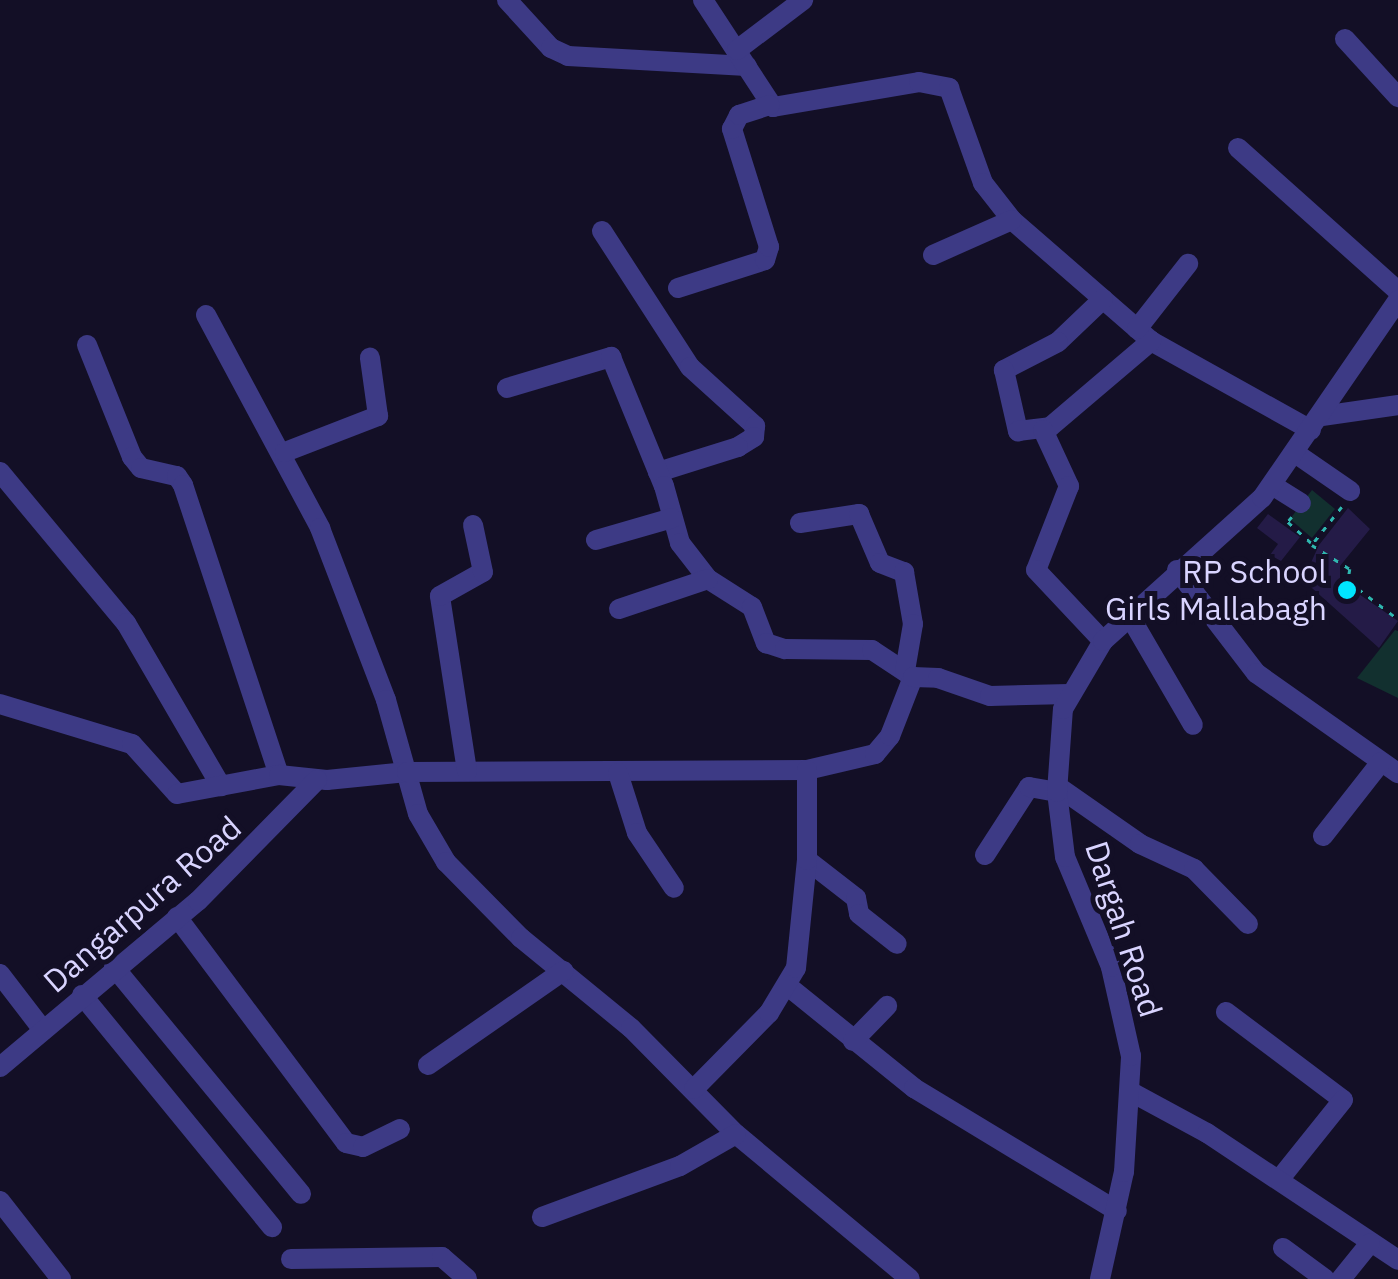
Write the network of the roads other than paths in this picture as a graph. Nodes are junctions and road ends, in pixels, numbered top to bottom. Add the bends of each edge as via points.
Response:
1 (506, 0) edge
2 (703, 0) edge
3 (803, 0) edge
4 (1345, 39) dead end
5 (742, 58) junction
6 (1398, 97) edge
7 (768, 105) junction
8 (1238, 148) dead end
9 (1012, 220) junction
10 (602, 231) dead end
11 (933, 256) dead end
12 (1188, 264) dead end
13 (678, 288) dead end
14 (1398, 290) edge
15 (1103, 299) junction
16 (1398, 300) edge
17 (206, 315) dead end
18 (1144, 335) junction
19 (87, 345) dead end
20 (370, 358) dead end
21 (508, 388) dead end
22 (1398, 405) edge
23 (1316, 423) junction
24 (1044, 430) junction
25 (285, 452) junction
26 (1295, 453) junction
27 (0, 472) edge
28 (658, 472) junction
29 (1272, 485) junction
30 (1347, 498) road end
31 (1301, 503) road end
32 (672, 518) junction
33 (800, 523) dead end
34 (473, 525) dead end
35 (596, 540) dead end
36 (1176, 570) junction
37 (708, 580) junction
38 (619, 608) dead end
39 (1128, 616) junction
40 (1104, 641) junction
41 (909, 674) junction
42 (1069, 694) junction
43 (0, 704) edge
44 (1193, 725) dead end
45 (1390, 767) edge
46 (807, 770) junction
47 (467, 771) junction
48 (407, 772) junction
49 (618, 773) junction
50 (279, 775) junction
51 (317, 780) junction
52 (221, 786) junction
53 (1057, 789) junction
54 (1323, 836) dead end
55 (985, 856) dead end
56 (807, 860) junction
57 (674, 888) dead end
58 (177, 917) junction
59 (1248, 924) dead end
60 (897, 944) dead end
61 (114, 967) junction
62 (563, 971) junction
63 (0, 974) edge
64 (789, 987) junction
65 (82, 995) junction
66 (887, 1006) dead end
67 (1226, 1012) dead end
68 (43, 1030) junction
69 (853, 1042) junction
70 (428, 1065) dead end
71 (0, 1067) edge
72 (694, 1089) junction
73 (1132, 1094) junction
74 (400, 1129) dead end
75 (736, 1134) junction
76 (1278, 1180) junction
77 (301, 1194) dead end
78 (0, 1201) edge
79 (1117, 1211) junction
80 (542, 1217) dead end
81 (272, 1226) dead end
82 (1370, 1243) junction
83 (1283, 1248) dead end
84 (442, 1257) junction
85 (292, 1259) dead end
86 (1398, 1260) edge
87 (53, 1276) edge
88 (436, 1279) edge
89 (466, 1279) edge
90 (910, 1279) edge
91 (1100, 1279) edge
92 (1325, 1279) edge
93 (1340, 1279) edge

1 - 5 street via 551,48 568,56
2 - 5 street
3 - 5 street
4 - 6 street
5 - 7 street
7 - 9 street via 936,81 960,106 982,183
7 - 13 street via 739,115 732,129 768,247 765,260
8 - 14 street
9 - 11 street
9 - 15 street
10 - 28 street via 690,367 755,426 754,438 738,447
12 - 18 street
15 - 18 street
15 - 24 street via 1058,342 1004,370 1018,431
16 - 23 street, Dargah Road via 1352,359
17 - 25 street
18 - 23 street
18 - 24 street
19 - 50 street via 132,457 141,468 178,476 183,485
20 - 25 street via 378,416
21 - 28 street via 611,358
22 - 23 street
23 - 26 street, Dargah Road
24 - 40 street via 1069,486 1036,570
25 - 48 street via 352,604
26 - 29 street, Dargah Road
26 - 30 street
27 - 52 street via 126,623
28 - 32 street
29 - 31 street
29 - 36 street, Dargah Road
32 - 35 street
32 - 37 street via 690,561
33 - 41 street via 860,514 880,563 904,572 913,624
34 - 47 street via 483,572 440,596
36 - 39 street, Dargah Road
36 - 45 street via 1256,672
37 - 38 street
37 - 41 street via 752,607 772,648 856,647
39 - 40 street, Dargah Road
39 - 44 street
40 - 42 street, Dargah Road
41 - 42 street via 990,696
41 - 46 street via 890,736 874,754
42 - 53 street, Dargah Road
43 - 52 street via 132,744 177,794
45 - 54 street
46 - 49 street
46 - 56 street
47 - 48 street
47 - 49 street
48 - 51 street
48 - 62 street via 418,814 446,862
49 - 57 street via 637,834
50 - 51 street
50 - 52 street
51 - 58 street, Dangarpura Road via 258,846
53 - 55 street via 1029,787
53 - 59 street via 1140,844 1194,869
53 - 73 street, Dargah Road via 1070,871 1126,1010
56 - 60 street via 856,898 859,914
56 - 64 street
58 - 61 street, Dangarpura Road
58 - 74 street via 346,1143 363,1147
61 - 65 street, Dangarpura Road
61 - 77 street
62 - 70 street
62 - 72 street
63 - 68 street
64 - 69 street
64 - 72 street
65 - 68 street, Dangarpura Road
65 - 81 street
66 - 69 street
67 - 76 street via 1343,1100
68 - 71 street, Dangarpura Road
69 - 79 street via 976,1128
72 - 75 street
73 - 76 street
73 - 79 street, Dargah Road
75 - 80 street via 680,1166
75 - 90 street
76 - 82 street
78 - 87 street
79 - 91 street, Dargah Road
82 - 86 street
82 - 93 street
83 - 92 street
84 - 85 street
84 - 88 street
84 - 89 street

